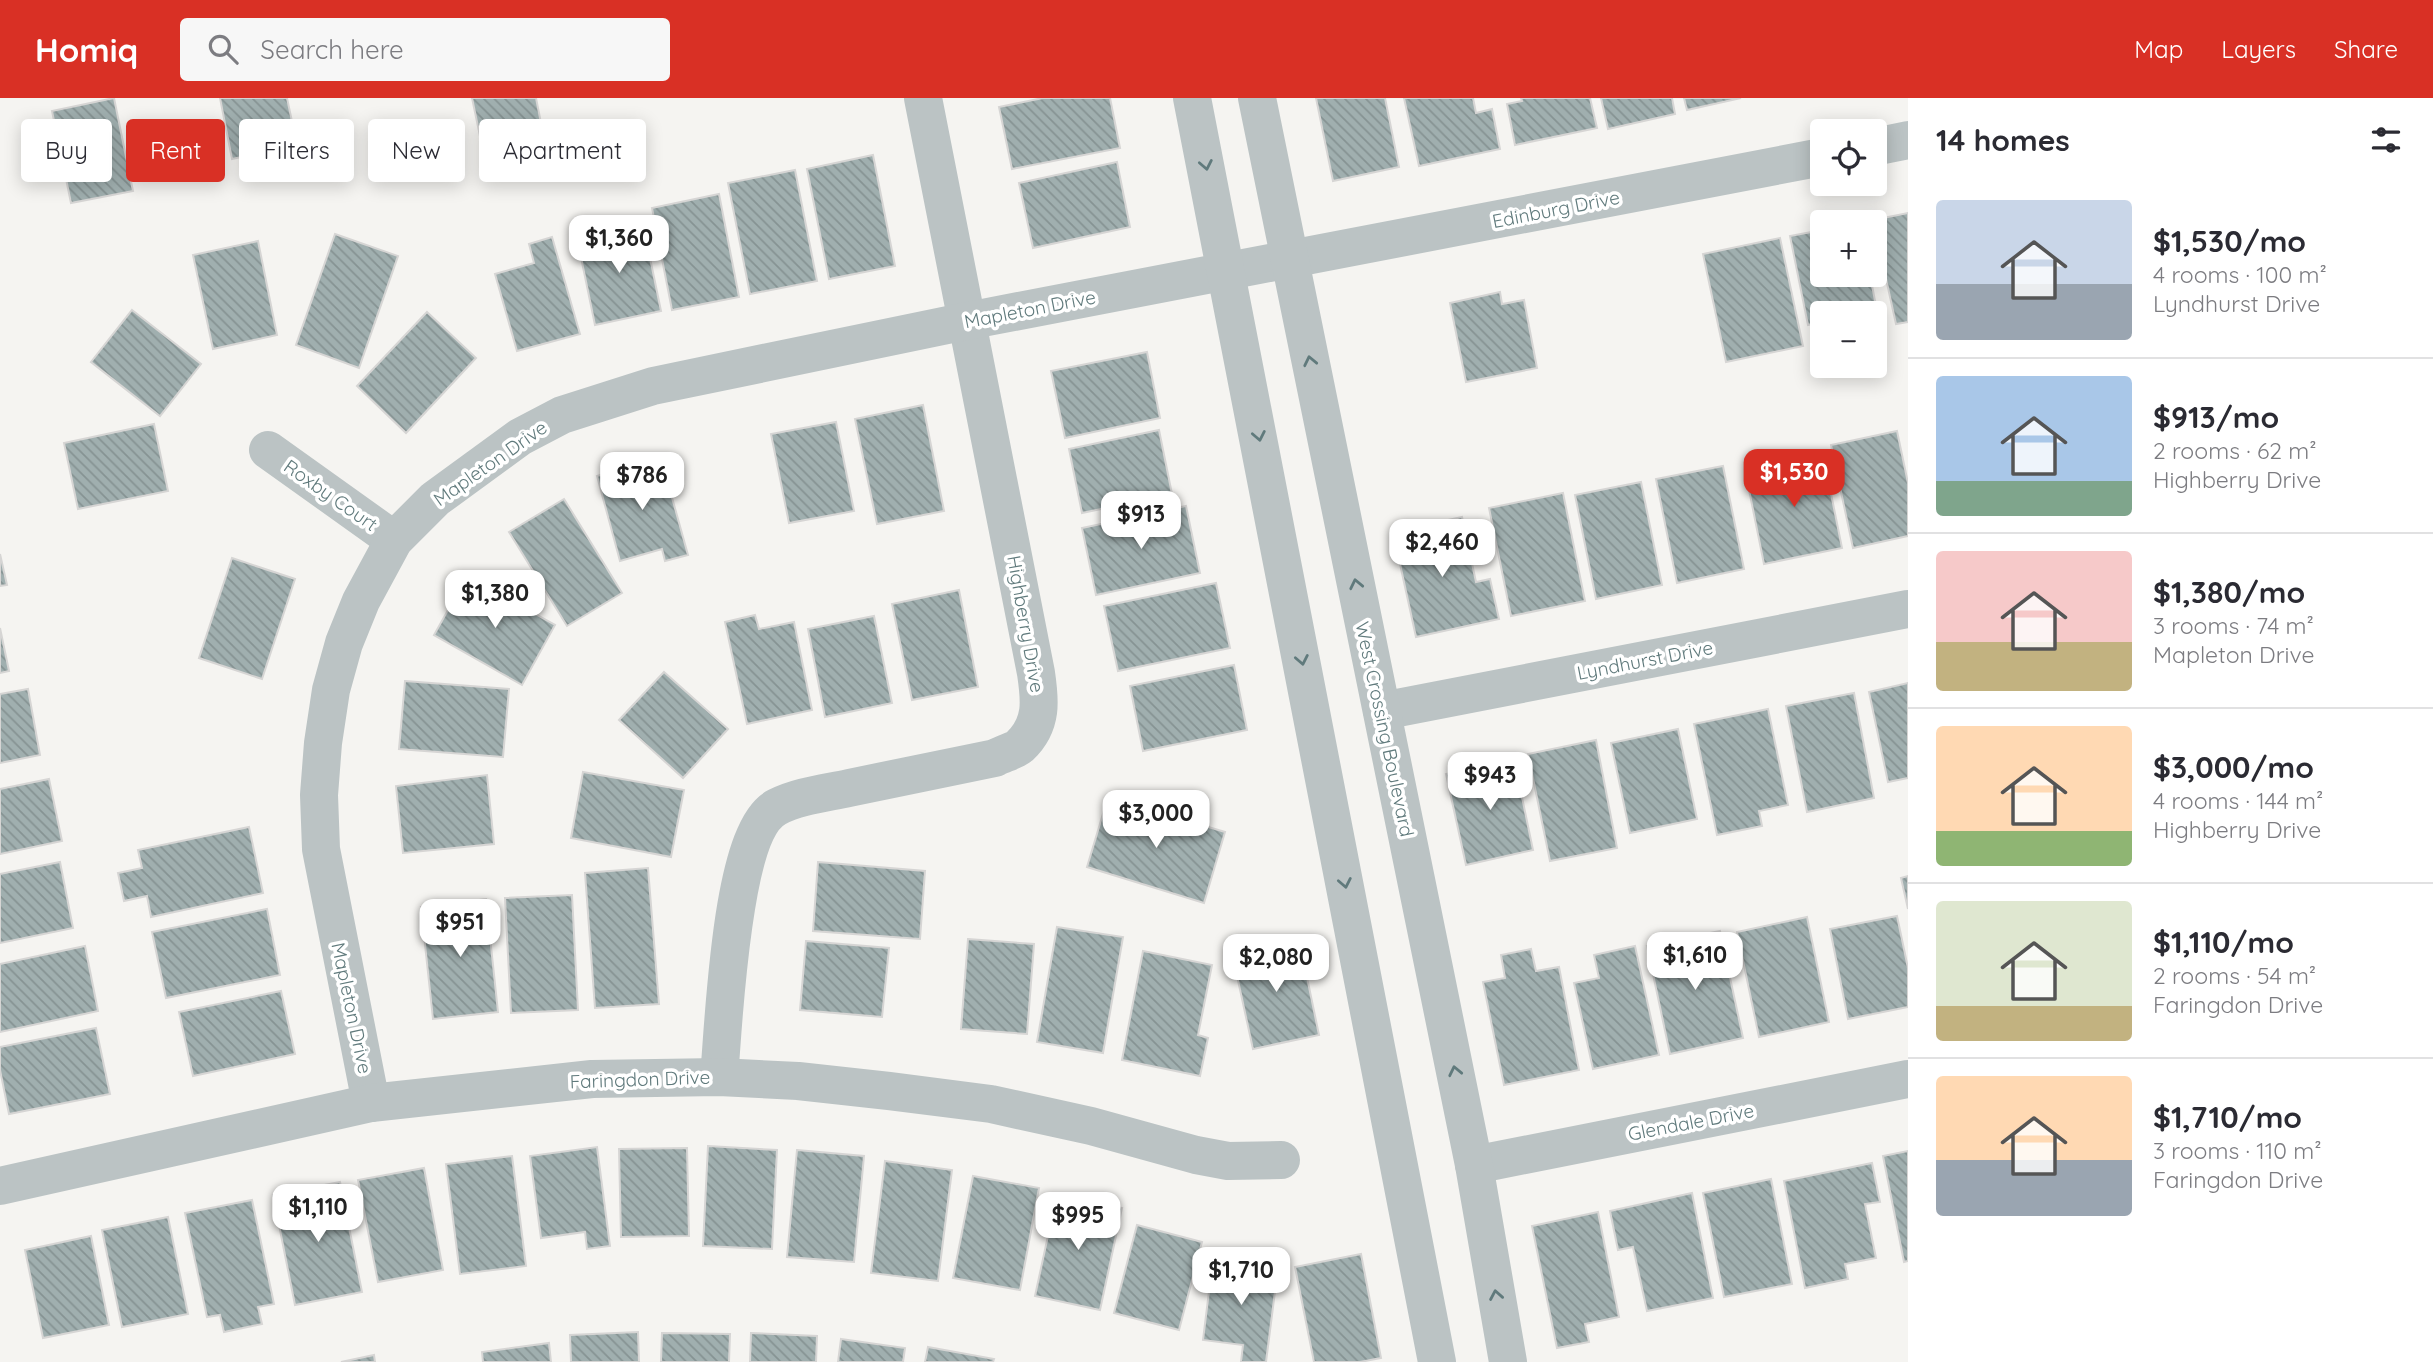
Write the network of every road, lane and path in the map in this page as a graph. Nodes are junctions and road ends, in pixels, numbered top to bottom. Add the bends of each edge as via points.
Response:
1 (923, 98) edge
2 (1192, 98) edge
3 (1257, 98) edge
4 (1908, 140) edge
5 (1887, 144) edge
6 (1810, 159) edge
7 (1290, 261) junction
8 (1227, 272) junction
9 (968, 321) junction
10 (268, 450) dead end
11 (394, 540) junction
12 (1908, 609) edge
13 (1382, 711) junction
14 (719, 1077) junction
15 (1908, 1079) edge
16 (372, 1103) junction
17 (1281, 1160) dead end
18 (1474, 1165) junction
19 (0, 1186) edge
20 (1437, 1362) edge
21 (1508, 1362) edge

1 - 9 street, Highberry Drive
2 -> 8 street
3 - 7 street, West Crossing Boulevard
4 - 5 street
6 - 7 street, Edinburg Drive
7 - 8 street, Mapleton Drive
13 -> 7 street, West Crossing Boulevard
8 - 9 street, Mapleton Drive
8 -> 20 street
9 - 11 street, Mapleton Drive via 653,386 562,415 520,437 435,499
9 - 14 street, Highberry Drive via 1036,673 1040,705 1034,725 1019,747 995,758 813,796 776,807 759,824 734,919
10 - 11 street, Roxby Court
11 - 16 street, Mapleton Drive via 344,643 329,703 319,795 321,849
12 - 13 street, Lyndhurst Drive
18 -> 13 street, West Crossing Boulevard
14 - 16 street, Faringdon Drive via 592,1079
14 - 17 street, Faringdon Drive via 798,1081 991,1104 1196,1156
15 - 18 street, Glendale Drive
16 - 19 street, Faringdon Drive
21 -> 18 street, West Crossing Boulevard

